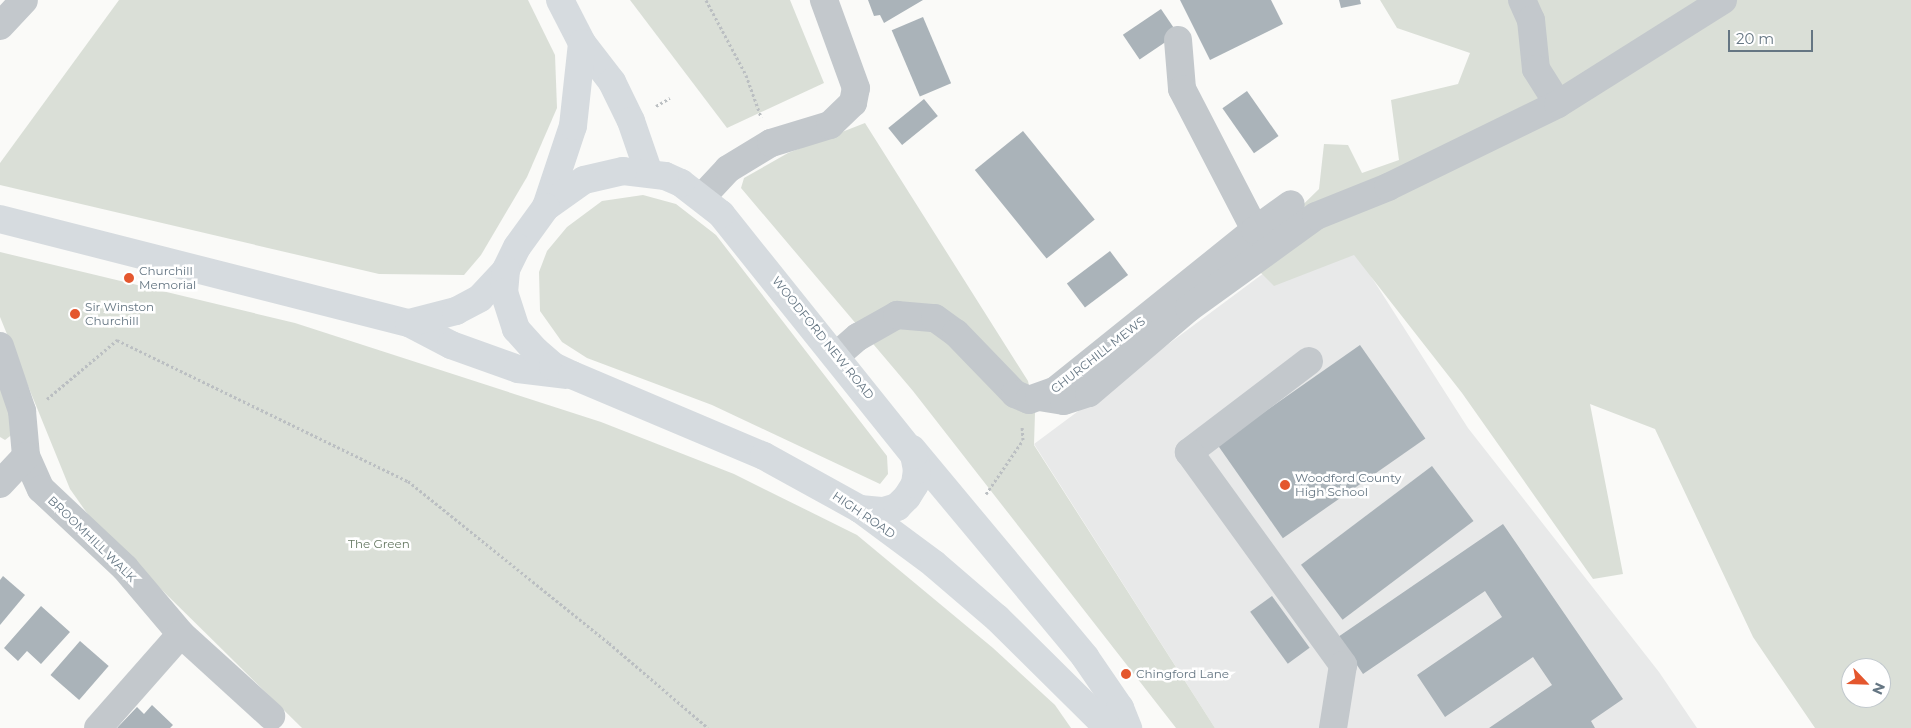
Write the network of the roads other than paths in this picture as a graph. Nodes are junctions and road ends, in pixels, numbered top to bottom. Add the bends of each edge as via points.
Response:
1 (24, 0) edge
2 (560, 0) edge
3 (824, 0) edge
4 (1522, 0) edge
5 (1723, 0) edge
6 (0, 26) edge
7 (1178, 40) dead end
8 (582, 43) junction
9 (1558, 104) junction
10 (650, 173) junction
11 (702, 197) junction
12 (1291, 204) dead end
13 (546, 208) junction
14 (0, 219) edge
15 (1255, 230) junction
16 (506, 270) junction
17 (409, 323) junction
18 (0, 346) edge
19 (837, 355) junction
20 (1309, 361) dead end
21 (572, 375) junction
22 (1031, 397) junction
23 (906, 442) junction
24 (26, 456) junction
25 (0, 484) edge
26 (860, 509) junction
27 (181, 634) junction
28 (271, 716) dead end
29 (98, 728) edge
30 (1108, 728) edge
31 (1128, 728) edge
32 (1333, 728) edge

1 - 6 street
2 - 8 main road
3 - 11 street via 856,88 853,103 830,125 771,143 728,168
4 - 9 street via 1531,20 1536,70
5 - 9 street
7 - 15 street via 1182,89
8 - 10 main road via 612,82 631,121
8 - 13 main road, WOODFORD NEW ROAD via 573,126
9 - 22 street via 1388,187 1316,216 1188,308 1089,393 1064,401
10 - 11 main road, WOODFORD NEW ROAD via 681,184
10 - 13 main road, WOODFORD NEW ROAD via 603,173 584,180
11 - 19 main road, WOODFORD NEW ROAD via 740,233
12 - 15 street, CHURCHILL MEWS
13 - 16 main road, WOODFORD NEW ROAD via 531,225
14 - 17 main road
15 - 22 street, CHURCHILL MEWS via 1056,390
16 - 17 main road via 480,298 456,311
16 - 21 main road, WOODFORD NEW ROAD via 504,292 516,329 547,361
17 - 21 main road via 451,345 518,369
18 - 24 street, BROOMHILL WALK via 22,411
19 - 22 street via 858,337 897,315 935,318 956,333 994,374
19 - 23 main road, WOODFORD NEW ROAD
20 - 32 street via 1189,452 1343,665
21 - 26 main road, HIGH ROAD via 755,452
23 - 26 main road, WOODFORD NEW ROAD via 917,470 915,484 907,497 897,507 884,511
23 - 31 main road via 1085,657 1120,708
24 - 25 street
24 - 27 street, BROOMHILL WALK via 41,489 125,568
26 - 30 main road, HIGH ROAD via 934,564 997,618
27 - 28 street, BROOMHILL WALK
27 - 29 street

